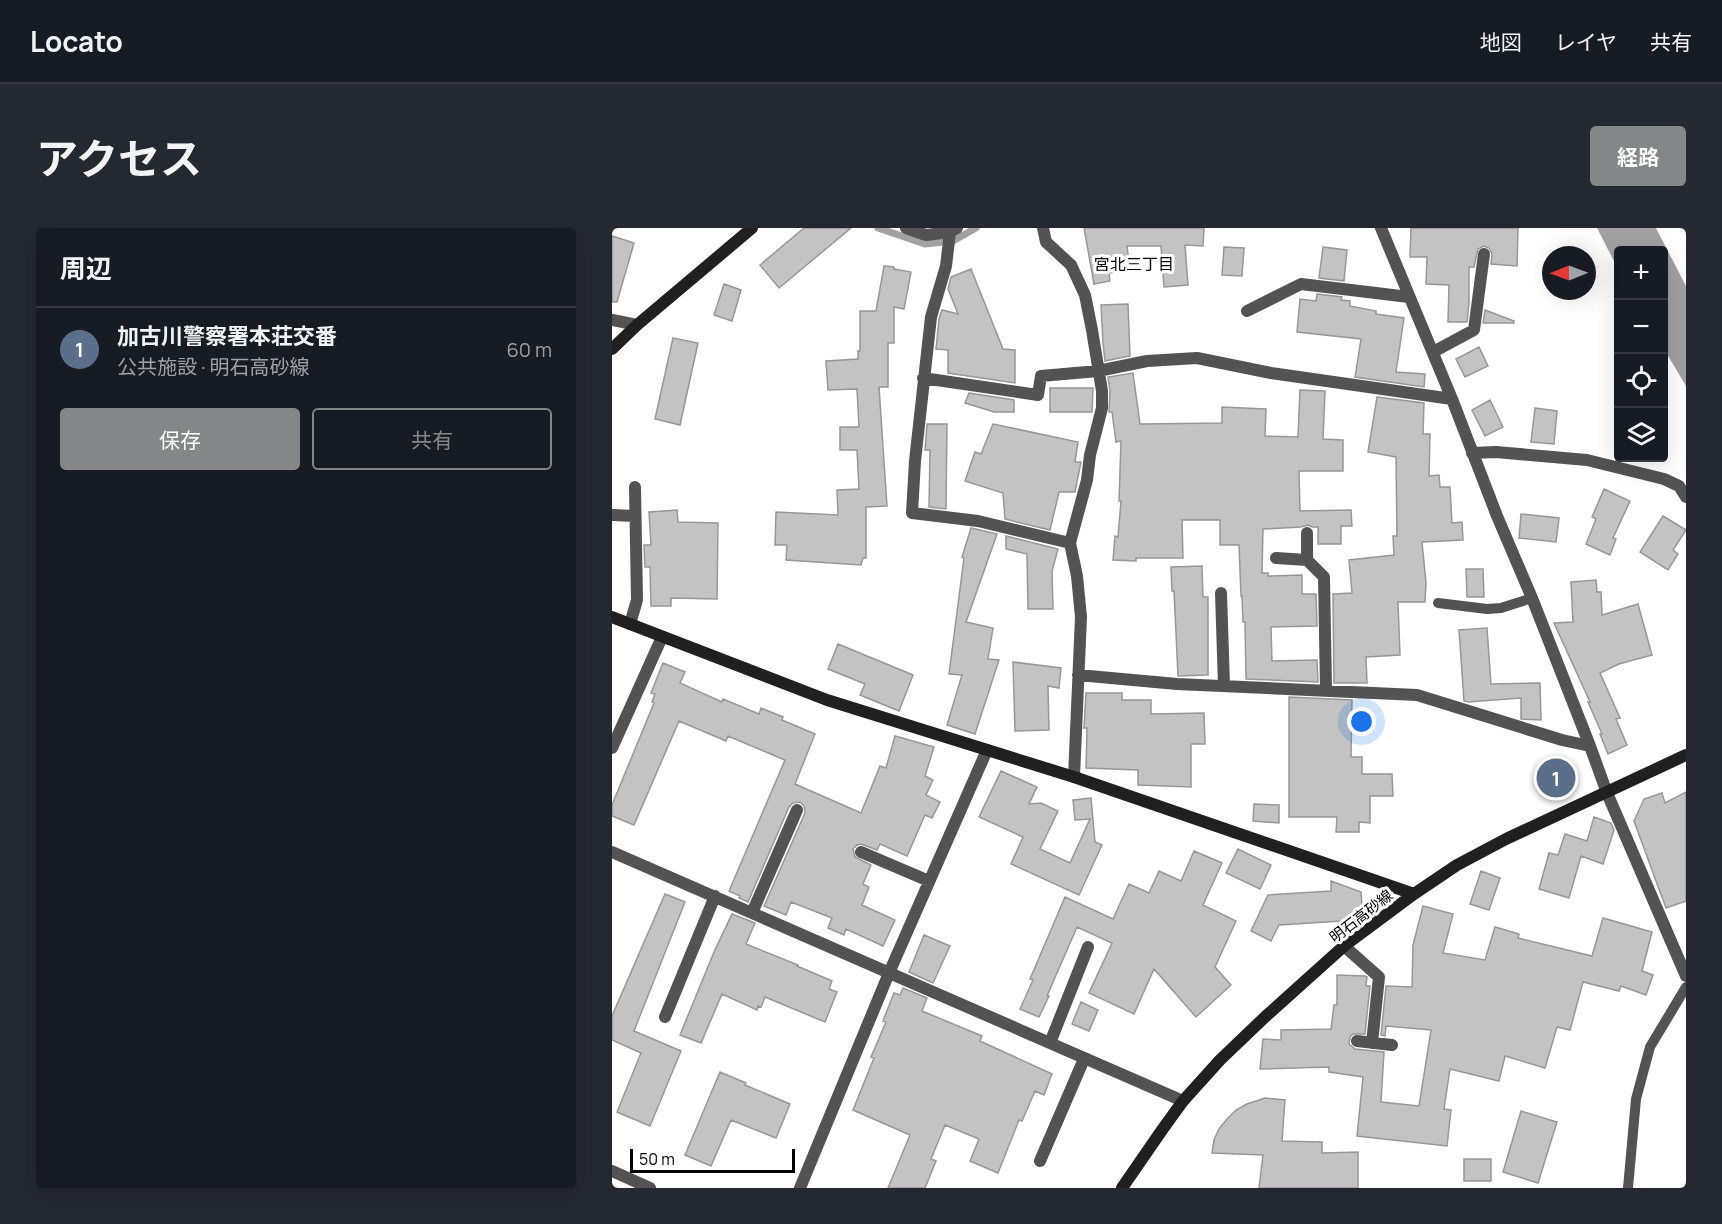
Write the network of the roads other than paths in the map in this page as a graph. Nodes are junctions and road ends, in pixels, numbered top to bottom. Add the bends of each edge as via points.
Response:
1 (752, 228) edge
2 (906, 228) edge
3 (1042, 228) edge
4 (1381, 228) edge
5 (954, 230) edge
6 (1484, 254) dead end
7 (1409, 297) junction
8 (1247, 311) dead end
9 (612, 320) edge
10 (637, 325) junction
11 (612, 349) edge
12 (1433, 352) junction
13 (1098, 371) junction
14 (923, 378) junction
15 (1452, 399) junction
16 (1472, 453) junction
17 (635, 487) dead end
18 (1686, 497) edge
19 (612, 515) edge
20 (635, 516) junction
21 (1307, 533) dead end
22 (1070, 543) junction
23 (1276, 558) dead end
24 (1307, 560) junction
25 (1221, 593) dead end
26 (1532, 598) junction
27 (1438, 603) dead end
28 (612, 617) edge
29 (630, 624) junction
30 (662, 638) junction
31 (1078, 675) junction
32 (1224, 686) junction
33 (1326, 690) junction
34 (1590, 746) junction
35 (612, 748) edge
36 (987, 750) junction
37 (1686, 755) edge
38 (1074, 777) junction
39 (1607, 793) junction
40 (797, 810) dead end
41 (612, 852) edge
42 (861, 852) dead end
43 (929, 881) junction
44 (1414, 894) junction
45 (715, 896) junction
46 (752, 913) junction
47 (1344, 946) junction
48 (1088, 947) dead end
49 (889, 973) junction
50 (1686, 976) edge
51 (1686, 987) edge
52 (665, 1017) dead end
53 (1357, 1041) dead end
54 (1050, 1043) junction
55 (1372, 1043) junction
56 (1392, 1045) dead end
57 (1084, 1059) junction
58 (1183, 1101) junction
59 (1040, 1161) dead end
60 (612, 1171) edge
61 (650, 1188) edge
62 (800, 1188) edge
63 (1122, 1188) edge
64 (1628, 1188) edge

1 - 10 street
2 - 5 street via 926,235
3 - 13 street via 1046,242 1071,265 1084,295
4 - 7 street
5 - 14 street via 931,317
6 - 12 street via 1474,330
7 - 8 street via 1301,284
7 - 12 street
9 - 10 street
10 - 11 street
12 - 15 street
13 - 14 street via 1041,376 1038,395
13 - 15 street via 1147,361 1197,358 1271,373
13 - 22 street via 1102,408
14 - 22 street via 912,513 978,521
15 - 16 street
16 - 18 street via 1542,455 1596,462 1664,479 1679,486
16 - 26 street
17 - 20 street
19 - 20 street
20 - 29 street via 637,600
21 - 24 street
22 - 31 street via 1081,617
23 - 24 street
24 - 33 street via 1324,577
25 - 32 street
26 - 27 lane via 1487,609
26 - 34 street
28 - 29 street
29 - 30 street
30 - 35 street
30 - 36 street via 827,700
31 - 32 street
31 - 38 street
32 - 33 street
33 - 34 street via 1416,695
34 - 39 street
36 - 38 street
36 - 43 street
37 - 39 street, 明石高砂線
38 - 44 street
39 - 44 street, 明石高砂線 via 1496,844
39 - 50 street
40 - 46 street
41 - 45 street
42 - 43 street
43 - 49 street
44 - 47 street, 明石高砂線
45 - 46 street
45 - 52 street
46 - 49 street
47 - 55 street via 1379,976
47 - 58 street, 明石高砂線 via 1220,1060
48 - 54 street
49 - 54 street
49 - 62 street
51 - 64 lane via 1650,1047 1636,1099
53 - 55 street
54 - 57 street
55 - 56 street
57 - 58 street
57 - 59 street
58 - 63 street, 明石高砂線
60 - 61 street

